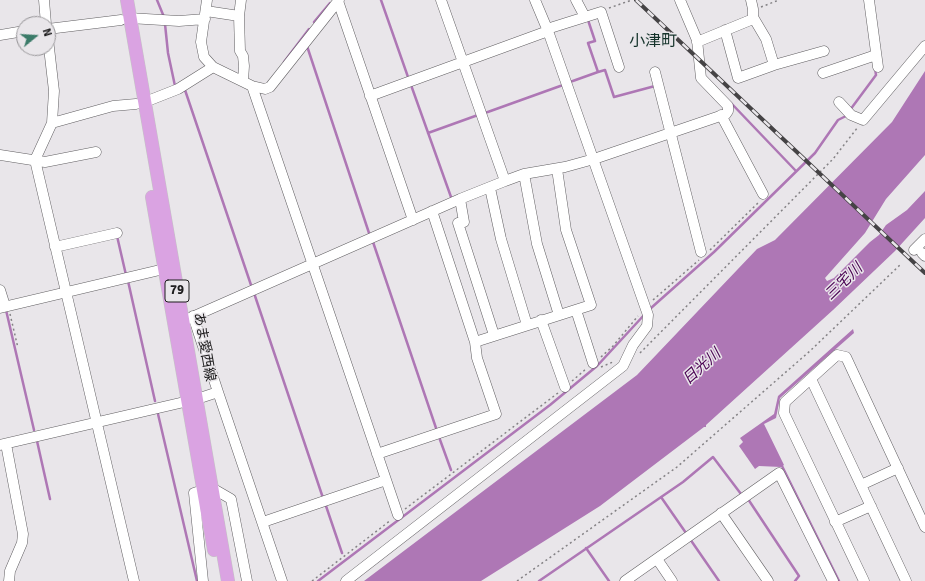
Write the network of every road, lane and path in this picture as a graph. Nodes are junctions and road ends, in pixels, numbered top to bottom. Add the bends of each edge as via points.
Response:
1 (44, 0) edge
2 (118, 0) edge
3 (127, 0) edge
4 (207, 0) edge
5 (241, 0) edge
6 (441, 0) edge
7 (535, 0) edge
8 (576, 0) edge
9 (632, 0) edge
10 (680, 0) edge
11 (779, 0) edge
12 (869, 0) edge
13 (338, 1) edge
14 (752, 9) edge
15 (601, 12) junction
16 (205, 15) junction
17 (45, 16) edge
18 (239, 16) junction
19 (585, 17) junction
20 (125, 19) junction
21 (56, 28) edge
22 (548, 30) junction
23 (725, 30) junction
24 (16, 32) edge
25 (0, 35) edge
26 (697, 42) junction
27 (925, 46) edge
28 (824, 51) dead end
29 (876, 55) junction
30 (50, 56) edge
31 (463, 63) junction
32 (774, 65) junction
33 (213, 67) junction
34 (619, 67) dead end
35 (878, 67) dead end
36 (655, 72) dead end
37 (823, 73) dead end
38 (248, 83) junction
39 (370, 96) junction
40 (839, 102) dead end
41 (141, 103) junction
42 (721, 115) junction
43 (863, 120) junction
44 (52, 123) junction
45 (671, 133) junction
46 (96, 152) dead end
47 (0, 155) edge
48 (594, 159) junction
49 (36, 160) junction
50 (557, 169) junction
51 (524, 174) junction
52 (505, 181) junction
53 (490, 188) junction
54 (763, 194) joint
55 (460, 199) junction
56 (432, 211) junction
57 (413, 220) junction
58 (117, 233) dead end
59 (925, 239) edge
60 (55, 247) junction
61 (920, 253) edge
62 (704, 254) junction
63 (312, 264) junction
64 (901, 264) dead end
65 (164, 269) junction
66 (0, 290) edge
67 (66, 292) junction
68 (5, 307) edge
69 (646, 307) junction
70 (576, 310) junction
71 (559, 315) junction
72 (188, 318) junction
73 (541, 320) junction
74 (527, 325) junction
75 (494, 336) junction
76 (475, 342) junction
77 (18, 348) dead end
78 (639, 353) dead end
79 (593, 363) junction
80 (811, 379) junction
81 (565, 387) junction
82 (218, 392) junction
83 (192, 400) junction
84 (97, 422) junction
85 (3, 444) edge
86 (377, 454) junction
87 (898, 468) junction
88 (386, 480) junction
89 (861, 485) junction
90 (208, 489) junction
91 (871, 506) junction
92 (720, 513) junction
93 (398, 515) junction
94 (263, 522) junction
95 (835, 522) junction
96 (925, 526) edge
97 (657, 559) junction
98 (10, 581) edge
99 (134, 581) edge
100 (202, 581) edge
101 (220, 581) edge
102 (228, 581) edge
103 (247, 581) edge
104 (282, 581) edge
105 (312, 581) edge
106 (346, 581) edge
107 (517, 581) edge
108 (625, 581) edge
109 (672, 581) edge
110 (768, 581) edge
111 (833, 581) edge
112 (864, 581) edge
113 (906, 581) edge

1 - 17 street
2 - 20 main road, あま愛西線 / 79
3 - 20 main road, あま愛西線 / 79
4 - 16 street
5 - 18 street
6 - 31 street
7 - 22 street
8 - 19 street
9 - 15 path
10 - 26 street
11 - 14 path
12 - 29 street
13 - 38 street via 270,87 265,89
13 - 39 street
14 - 23 street via 753,19
14 - 32 street
15 - 19 street
15 - 34 street
16 - 18 street
16 - 20 street via 179,21
16 - 33 street via 201,42 204,57
18 - 38 street via 240,51
19 - 22 street
20 - 21 street
20 - 41 main road, あま愛西線 / 79
22 - 31 street
22 - 48 street
23 - 26 street
23 - 32 street via 738,78
24 - 25 street
26 - 42 street via 701,78 728,106 728,111
27 - 43 street
28 - 32 street
29 - 35 street
29 - 37 street
30 - 44 street via 54,91
31 - 39 street
31 - 52 street
33 - 38 street
33 - 41 street via 178,90
36 - 45 street
38 - 63 street
39 - 57 street
40 - 43 street via 851,115
41 - 44 street via 113,106
41 - 65 main road, あま愛西線 / 79
41 - 72 main road, あま愛西線 / 79
42 - 45 street
42 - 54 street
43 - 78 path via 833,158
44 - 49 street
45 - 48 street
45 - 62 street
46 - 49 street via 45,162
47 - 49 street
48 - 50 street
48 - 69 street
49 - 60 street
50 - 51 street
50 - 70 street via 566,230 591,305
51 - 52 street
51 - 71 street via 537,244
52 - 53 street
53 - 55 street
53 - 74 street via 501,239
54 - 62 path via 764,197
55 - 56 street
55 - 75 street via 464,222 458,224
56 - 57 street
56 - 76 street
57 - 63 street
58 - 60 street
59 - 61 street
60 - 67 street
62 - 69 path
63 - 72 street
63 - 86 street
64 - 107 path via 804,356 677,467
65 - 67 street
65 - 83 main road, あま愛西線 / 79
66 - 68 street
67 - 68 street
67 - 84 street
68 - 77 path
69 - 79 path via 613,346
69 - 106 street via 648,326 633,346 623,366
70 - 71 street
70 - 79 street
71 - 73 street
72 - 82 street
72 - 83 main road, あま愛西線 / 79
73 - 74 street
73 - 81 street
74 - 75 street
75 - 76 street
76 - 86 street via 477,358 496,414
79 - 81 path
80 - 87 street via 837,355 846,357
80 - 89 street
80 - 95 street via 785,402 784,413
81 - 93 path
82 - 83 street
82 - 94 street
83 - 84 street
83 - 90 main road, あま愛西線 / 79
84 - 85 street
84 - 99 street
85 - 98 street via 23,534 22,543 10,571
86 - 88 street
87 - 89 street
87 - 96 street
88 - 93 street
88 - 94 street
89 - 91 street
90 - 100 street via 194,493
90 - 101 main road, あま愛西線 / 79
90 - 102 main road, あま愛西線 / 79
90 - 103 street via 231,499
91 - 95 street
91 - 113 street
92 - 97 street
92 - 110 street
92 - 111 street via 779,473
93 - 105 path
94 - 104 street
95 - 112 street
97 - 108 street
97 - 109 street

